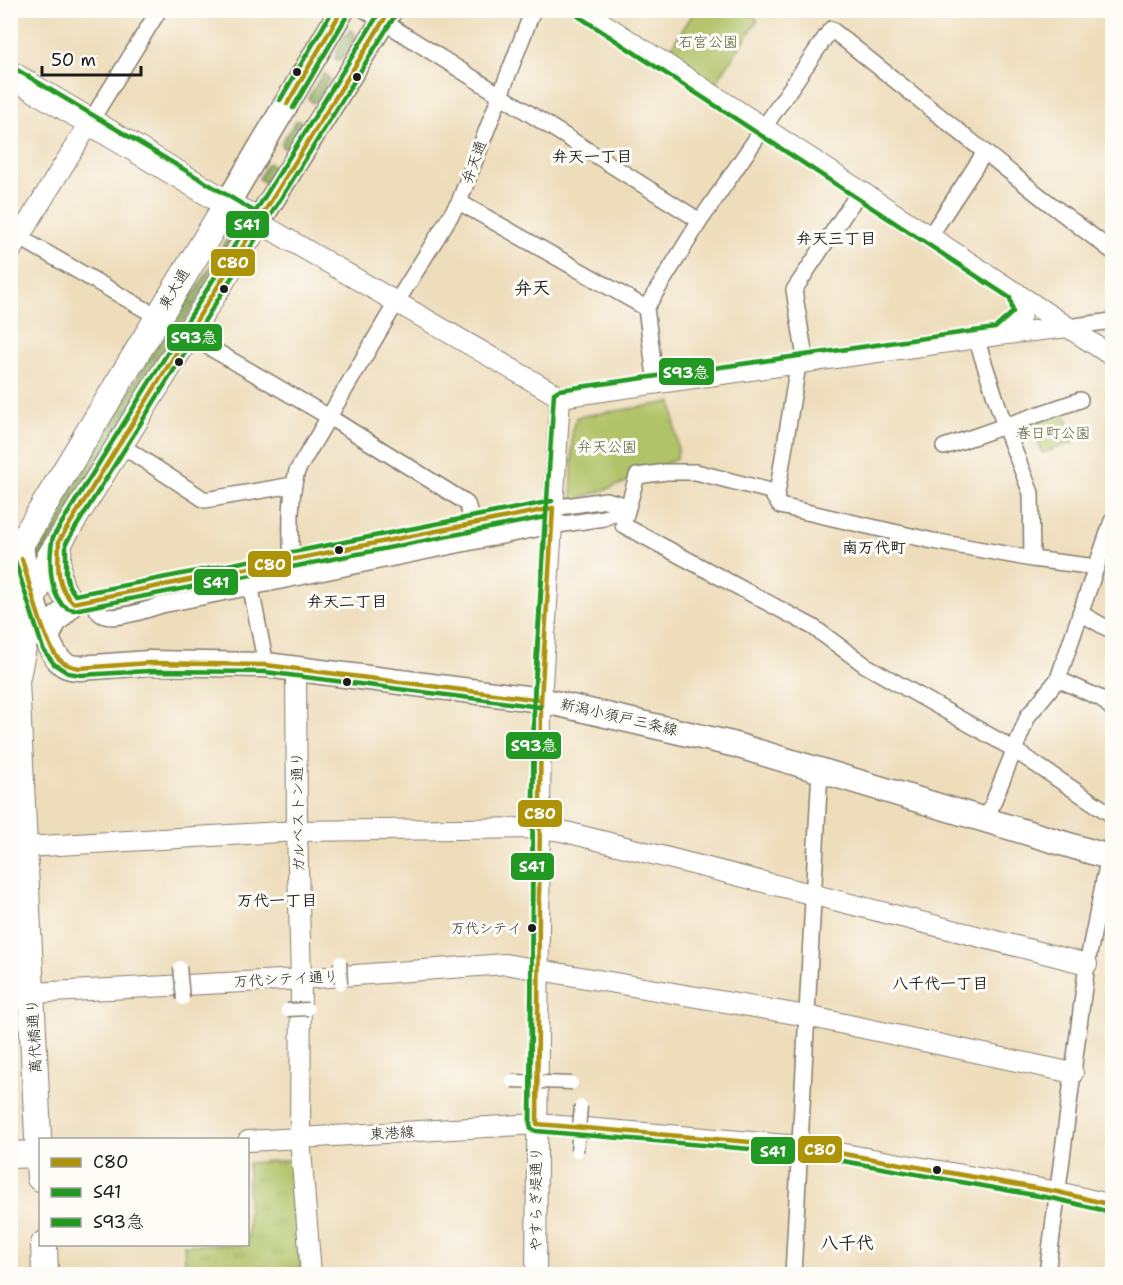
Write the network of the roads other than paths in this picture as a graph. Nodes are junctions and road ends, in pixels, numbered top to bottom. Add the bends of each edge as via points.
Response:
1 (159, 10) edge
2 (342, 10) edge
3 (533, 10) edge
4 (582, 10) edge
5 (379, 14) edge
6 (10, 74) edge
7 (499, 95) junction
8 (90, 122) junction
9 (764, 128) junction
10 (985, 152) junction
11 (860, 191) junction
12 (459, 202) junction
13 (226, 204) junction
14 (700, 221) junction
15 (258, 222) junction
16 (930, 236) junction
17 (14, 240) edge
18 (1113, 251) edge
19 (1017, 293) junction
20 (396, 303) junction
21 (646, 308) junction
22 (158, 317) junction
23 (1113, 321) edge
24 (1068, 327) junction
25 (188, 335) junction
26 (998, 335) junction
27 (976, 338) junction
28 (1113, 356) edge
29 (802, 364) junction
30 (656, 384) junction
31 (560, 397) junction
32 (1080, 400) dead end
33 (329, 417) junction
34 (1005, 427) junction
35 (120, 444) junction
36 (944, 447) dead end
37 (293, 485) junction
38 (776, 500) junction
39 (628, 506) junction
40 (552, 517) junction
41 (1113, 521) edge
42 (473, 524) junction
43 (59, 541) junction
44 (16, 548) edge
45 (1032, 559) junction
46 (298, 560) junction
47 (1097, 567) junction
48 (10, 570) edge
49 (247, 570) junction
50 (309, 575) junction
51 (251, 587) junction
52 (22, 596) edge
53 (101, 598) junction
54 (73, 603) junction
55 (1080, 613) junction
56 (1113, 631) edge
57 (27, 635) edge
58 (266, 664) junction
59 (296, 667) junction
60 (1058, 679) junction
61 (541, 700) junction
62 (1113, 709) edge
63 (15, 718) edge
64 (1014, 750) junction
65 (820, 770) junction
66 (1113, 815) edge
67 (986, 820) junction
68 (540, 828) junction
69 (297, 831) junction
70 (25, 847) junction
71 (1111, 852) edge
72 (812, 893) junction
73 (340, 962) dead end
74 (1088, 964) junction
75 (180, 967) dead end
76 (538, 969) junction
77 (302, 979) junction
78 (341, 984) dead end
79 (21, 994) edge
80 (183, 999) dead end
81 (308, 1009) dead end
82 (287, 1010) dead end
83 (807, 1016) junction
84 (1073, 1073) junction
85 (512, 1082) dead end
86 (573, 1083) dead end
87 (581, 1106) dead end
88 (537, 1124) junction
89 (300, 1138) junction
90 (249, 1141) edge
91 (799, 1146) junction
92 (577, 1151) dead end
93 (39, 1153) edge
94 (10, 1155) edge
95 (39, 1162) edge
96 (1058, 1192) junction
97 (1113, 1205) edge
98 (44, 1246) edge
99 (45, 1275) edge
100 (311, 1275) edge
101 (536, 1275) edge
102 (793, 1275) edge
103 (1047, 1275) edge

1 - 8 street
2 - 13 main road, 東大通
3 - 7 street, 弁天通
4 - 9 street
5 - 7 street
5 - 15 main road
6 - 8 highway
7 - 12 street, 弁天通
7 - 14 street
8 - 13 highway
8 - 17 street
9 - 10 street via 831,28
9 - 11 street
9 - 14 street
10 - 16 street
10 - 18 street
11 - 16 street
11 - 29 street via 794,290
12 - 20 street, 弁天通
12 - 21 street
13 - 15 highway
13 - 22 highway, 東大通
14 - 21 street
15 - 20 street
15 - 25 highway
16 - 19 street
17 - 22 street
19 - 24 street
19 - 26 street via 1021,315
20 - 31 street
20 - 33 street, 弁天通
21 - 30 street
22 - 44 highway, 東大通
23 - 24 street
24 - 26 street
24 - 28 street
25 - 33 street
25 - 35 highway
26 - 27 street
27 - 29 street
27 - 34 street
29 - 30 street
29 - 38 street
30 - 31 street
31 - 40 street, やすらぎ堤通り
32 - 34 street
33 - 37 street, 弁天通 via 297,471
33 - 42 street via 462,500
34 - 36 street
34 - 45 street via 1031,493
35 - 37 street via 205,500
35 - 43 highway
37 - 46 street
38 - 39 street via 770,491 696,472 666,472 637,476
38 - 45 street via 780,506
39 - 40 street via 606,500
39 - 64 street via 623,525 813,627 866,665
40 - 42 street
40 - 50 street
40 - 61 street, やすらぎ堤通り
41 - 47 street
42 - 46 street
43 - 52 highway via 43,571
43 - 54 highway via 58,580 63,594
44 - 48 highway, 東大通
44 - 52 main road via 23,565
45 - 47 street
46 - 49 street
46 - 50 street
47 - 55 street
49 - 51 street
49 - 53 street
50 - 51 street
51 - 53 street via 111,618 98,612 97,602
51 - 58 street
52 - 57 highway, 萬代橋通り
53 - 54 street
54 - 57 main road via 54,622
55 - 56 street
55 - 60 street
57 - 58 main road, 新潟小須戸三条線 via 73,668 148,663
57 - 63 highway, 萬代橋通り via 17,677
58 - 59 main road, 新潟小須戸三条線
59 - 61 main road, 新潟小須戸三条線
59 - 69 street, ガルベストン通り
60 - 62 street via 1102,699
60 - 64 street via 1028,716
61 - 65 main road, 新潟小須戸三条線 via 732,744
61 - 68 street, やすらぎ堤通り
63 - 70 highway, 萬代橋通り
64 - 66 street
64 - 67 street
65 - 67 main road, 新潟小須戸三条線
65 - 72 street
67 - 71 main road, 新潟小須戸三条線
68 - 69 street
68 - 72 street
68 - 76 street, やすらぎ堤通り
69 - 70 street
69 - 77 street, ガルベストン通り
70 - 79 highway, 萬代橋通り
71 - 74 street
72 - 74 street
72 - 83 street
73 - 78 street, bridge
74 - 84 street
75 - 80 street, bridge
76 - 77 street, 万代シテイ通り via 505,964
76 - 83 street, 万代シテイ通り
76 - 88 street, やすらぎ堤通り
77 - 79 street, 万代シテイ通り
77 - 89 street, ガルベストン通り
79 - 93 highway, 萬代橋通り
81 - 82 street, bridge
83 - 84 street, 万代シテイ通り
83 - 91 street
84 - 96 street
85 - 86 street, bridge
87 - 92 street, bridge
88 - 89 street, 東港線
88 - 91 street, 東港線
88 - 101 street, やすらぎ堤通り
89 - 90 street, 東港線
89 - 100 street, ガルベストン通り
91 - 96 street, 東港線
91 - 102 street
94 - 95 highway
96 - 97 street, 東港線
96 - 103 street
98 - 99 highway

